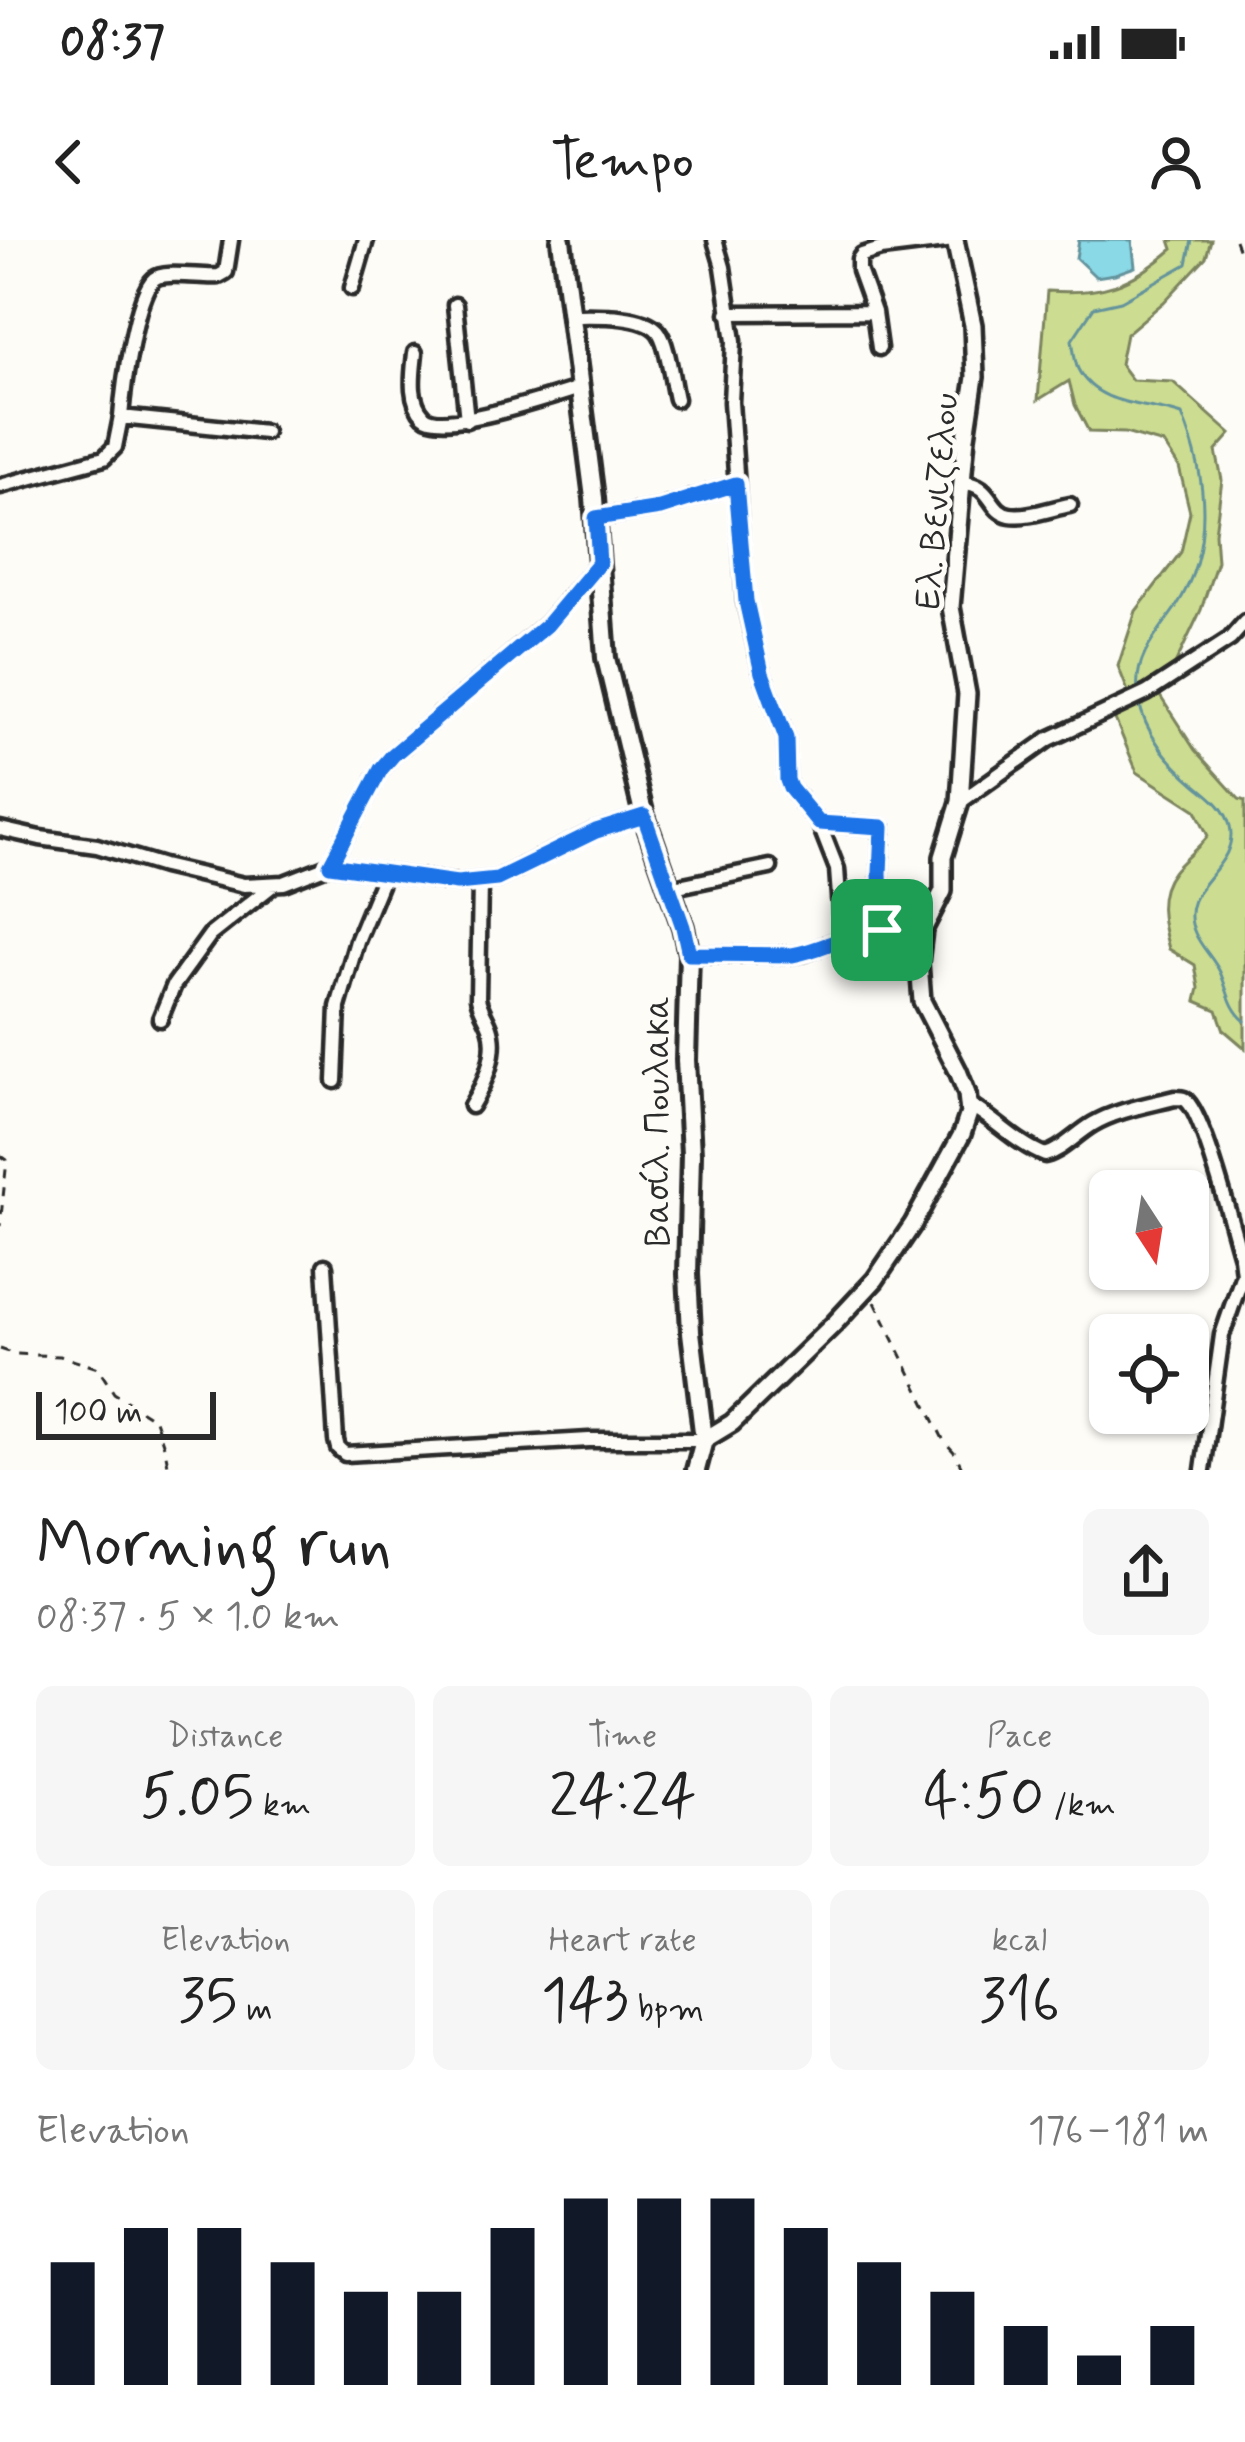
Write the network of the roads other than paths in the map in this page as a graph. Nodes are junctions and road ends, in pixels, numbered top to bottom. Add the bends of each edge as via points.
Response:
1 (231, 240) edge
2 (366, 240) edge
3 (561, 240) edge
4 (715, 240) edge
5 (954, 240) edge
6 (352, 288) dead end
7 (455, 305) dead end
8 (874, 312) junction
9 (728, 313) junction
10 (570, 316) junction
11 (880, 349) dead end
12 (415, 353) dead end
13 (580, 388) junction
14 (676, 399) dead end
15 (121, 417) junction
16 (466, 420) junction
17 (266, 432) dead end
18 (963, 483) junction
19 (736, 484) junction
20 (0, 486) edge
21 (1070, 505) dead end
22 (596, 518) junction
23 (599, 563) junction
24 (1245, 622) edge
25 (960, 802) junction
26 (644, 816) junction
27 (819, 823) junction
28 (0, 829) edge
29 (330, 865) junction
30 (770, 867) dead end
31 (385, 873) junction
32 (480, 882) junction
33 (274, 884) junction
34 (669, 888) junction
35 (882, 930) junction
36 (923, 930) junction
37 (842, 938) junction
38 (689, 954) junction
39 (160, 1019) dead end
40 (334, 1081) dead end
41 (968, 1104) junction
42 (471, 1106) dead end
43 (325, 1266) dead end
44 (704, 1440) junction
45 (696, 1470) edge
46 (1203, 1470) edge

1 - 15 street via 219,276 153,280
2 - 6 street
3 - 10 main road, Βασίλ. Πουλακα
4 - 9 street
5 - 8 street via 862,255 859,270
5 - 18 street, Ελ. Βενιζελου via 974,343
7 - 16 street
8 - 9 street
8 - 11 street
9 - 19 street
10 - 13 main road, Βασίλ. Πουλακα
10 - 14 street via 612,316 656,329
12 - 16 street via 412,389 422,414 436,422
13 - 16 street
13 - 22 main road, Βασίλ. Πουλακα
15 - 17 street
15 - 20 street via 116,447 104,458
18 - 21 street via 982,487 1010,515
18 - 25 street, Ελ. Βενιζελου via 951,608 967,694
19 - 22 street
19 - 27 street via 746,601 786,738 787,780
22 - 23 main road, Βασίλ. Πουλακα
23 - 26 main road, Βασίλ. Πουλακα via 606,658
23 - 29 street via 547,625 393,755
24 - 25 street via 1147,693 1049,739
25 - 36 street, Ελ. Βενιζελου via 943,857 943,892
26 - 32 street
26 - 34 main road, Βασίλ. Πουλακα
27 - 35 street via 882,827
27 - 37 street via 837,869
28 - 33 street
29 - 31 street
29 - 33 street
30 - 34 street
31 - 32 street
31 - 40 street via 342,994
32 - 42 street via 478,998 492,1047
33 - 39 street via 210,935
34 - 38 main road, Βασίλ. Πουλακα
35 - 36 street
35 - 37 street
36 - 41 street, Ελ. Βενιζελου via 922,1001
37 - 38 street via 792,955
38 - 44 main road, Βασίλ. Πουλακα via 688,1274
41 - 44 street via 943,1170 868,1288 732,1423
41 - 46 street via 1045,1155 1121,1113 1175,1097 1189,1102 1243,1274 1222,1335
43 - 44 street via 336,1440 345,1454
44 - 45 main road

